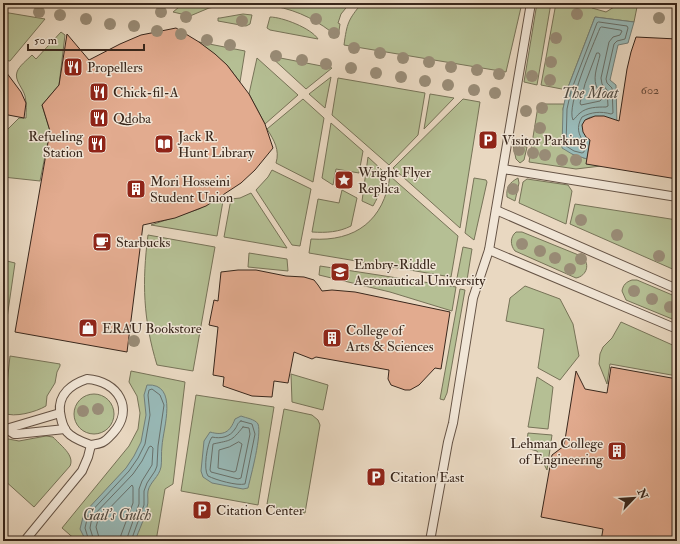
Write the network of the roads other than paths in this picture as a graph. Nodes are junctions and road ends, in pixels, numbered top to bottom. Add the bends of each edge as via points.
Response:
1 (531, 3) edge
2 (503, 168) junction
3 (677, 197) edge
4 (496, 210) junction
5 (489, 250) junction
6 (677, 289) edge
7 (677, 329) edge
8 (60, 413) junction
9 (5, 428) edge
10 (65, 428) junction
11 (91, 445) junction
12 (27, 538) dead end
13 (430, 541) edge

1 - 2 lane
2 - 3 lane
2 - 4 lane
4 - 5 lane
4 - 6 lane
5 - 7 lane
5 - 13 lane via 473,298
8 - 9 lane
8 - 10 lane
8 - 11 lane via 62,397 77,382 87,379 98,380 115,390 123,409 122,420 104,442
9 - 10 lane via 14,434
10 - 11 lane via 71,436
11 - 12 lane via 82,471

